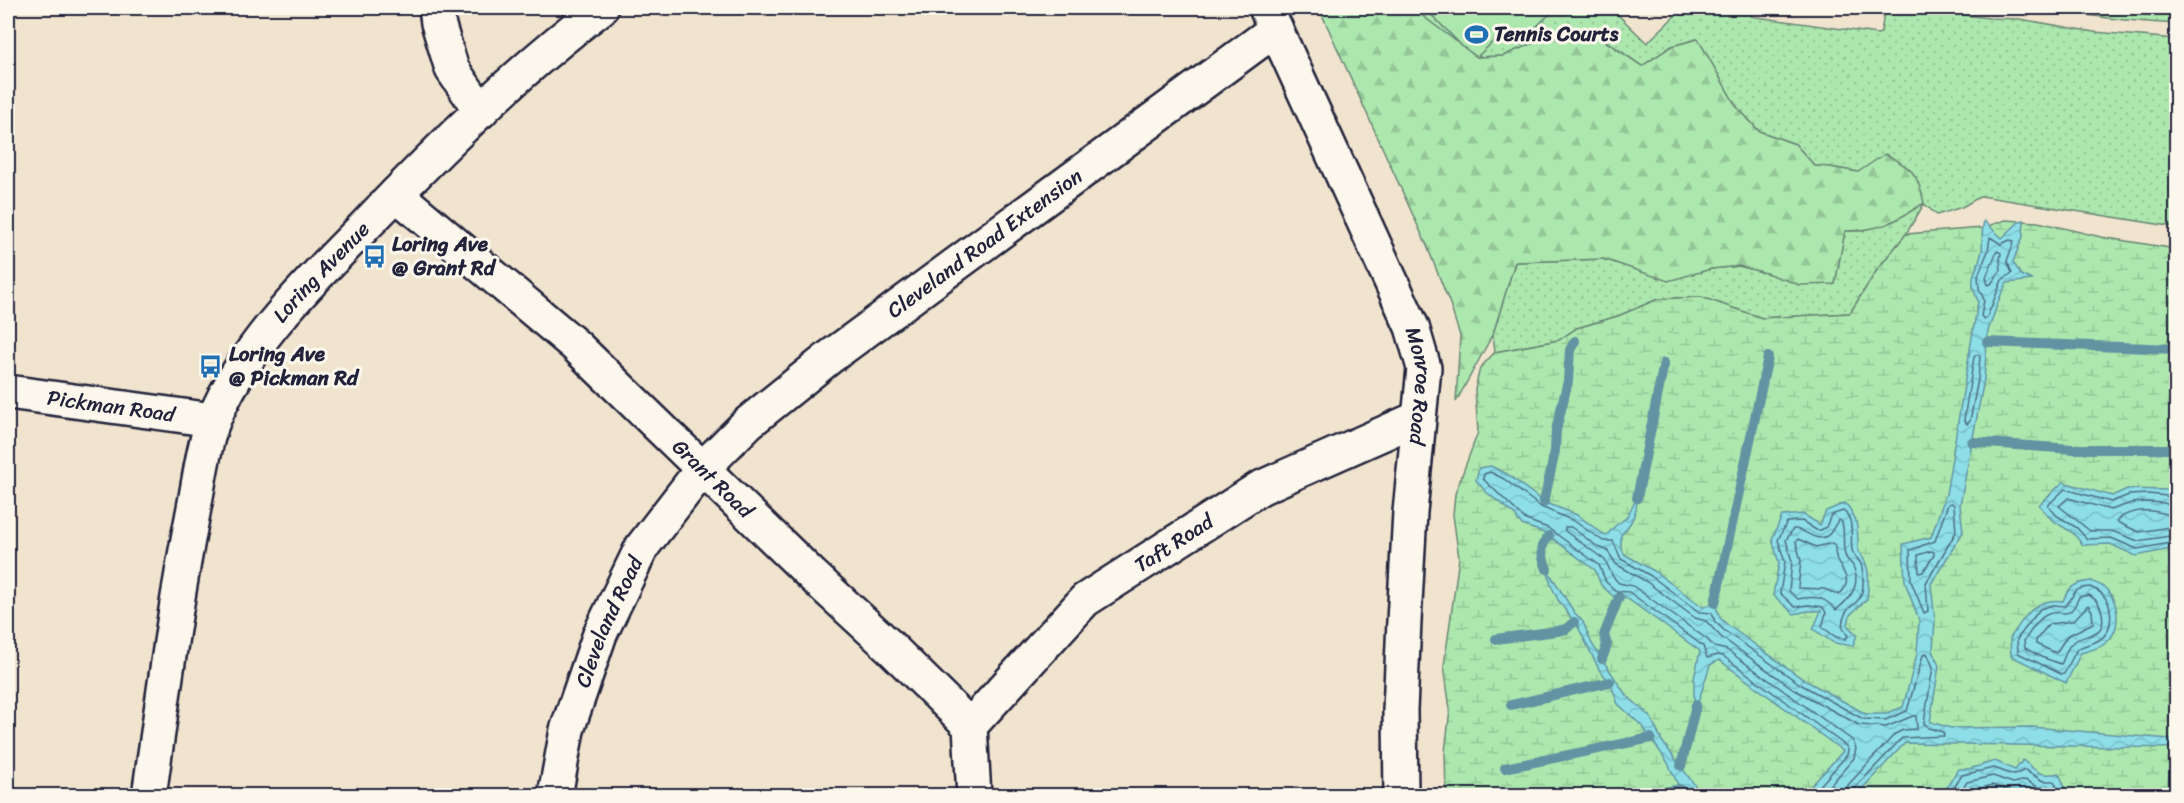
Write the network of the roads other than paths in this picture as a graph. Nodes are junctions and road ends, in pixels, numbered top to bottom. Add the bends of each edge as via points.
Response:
1 (436, 8) edge
2 (601, 8) edge
3 (1271, 18) edge
4 (480, 111) junction
5 (396, 194) junction
6 (8, 392) edge
7 (1418, 418) junction
8 (213, 420) junction
9 (703, 468) junction
10 (970, 726) junction
11 (149, 795) edge
12 (555, 795) edge
13 (974, 795) edge
14 (1401, 795) edge

1 - 4 main road via 452,69
2 - 4 main road, Loring Avenue via 567,33
3 - 7 main road, Monroe Road via 1412,327 1424,368
3 - 9 main road, Cleveland Road Extension via 830,357 748,423
4 - 5 main road, Loring Avenue
5 - 8 main road, Loring Avenue via 267,332 239,371
5 - 9 main road, Grant Road via 575,345
6 - 8 main road, Pickman Road
7 - 10 main road, Taft Road via 1260,488 1085,600
7 - 14 main road, Monroe Road via 1404,621
8 - 11 main road, Loring Avenue via 179,589
9 - 10 main road, Grant Road
9 - 12 main road, Cleveland Road via 642,547 600,634 567,730
10 - 13 main road

